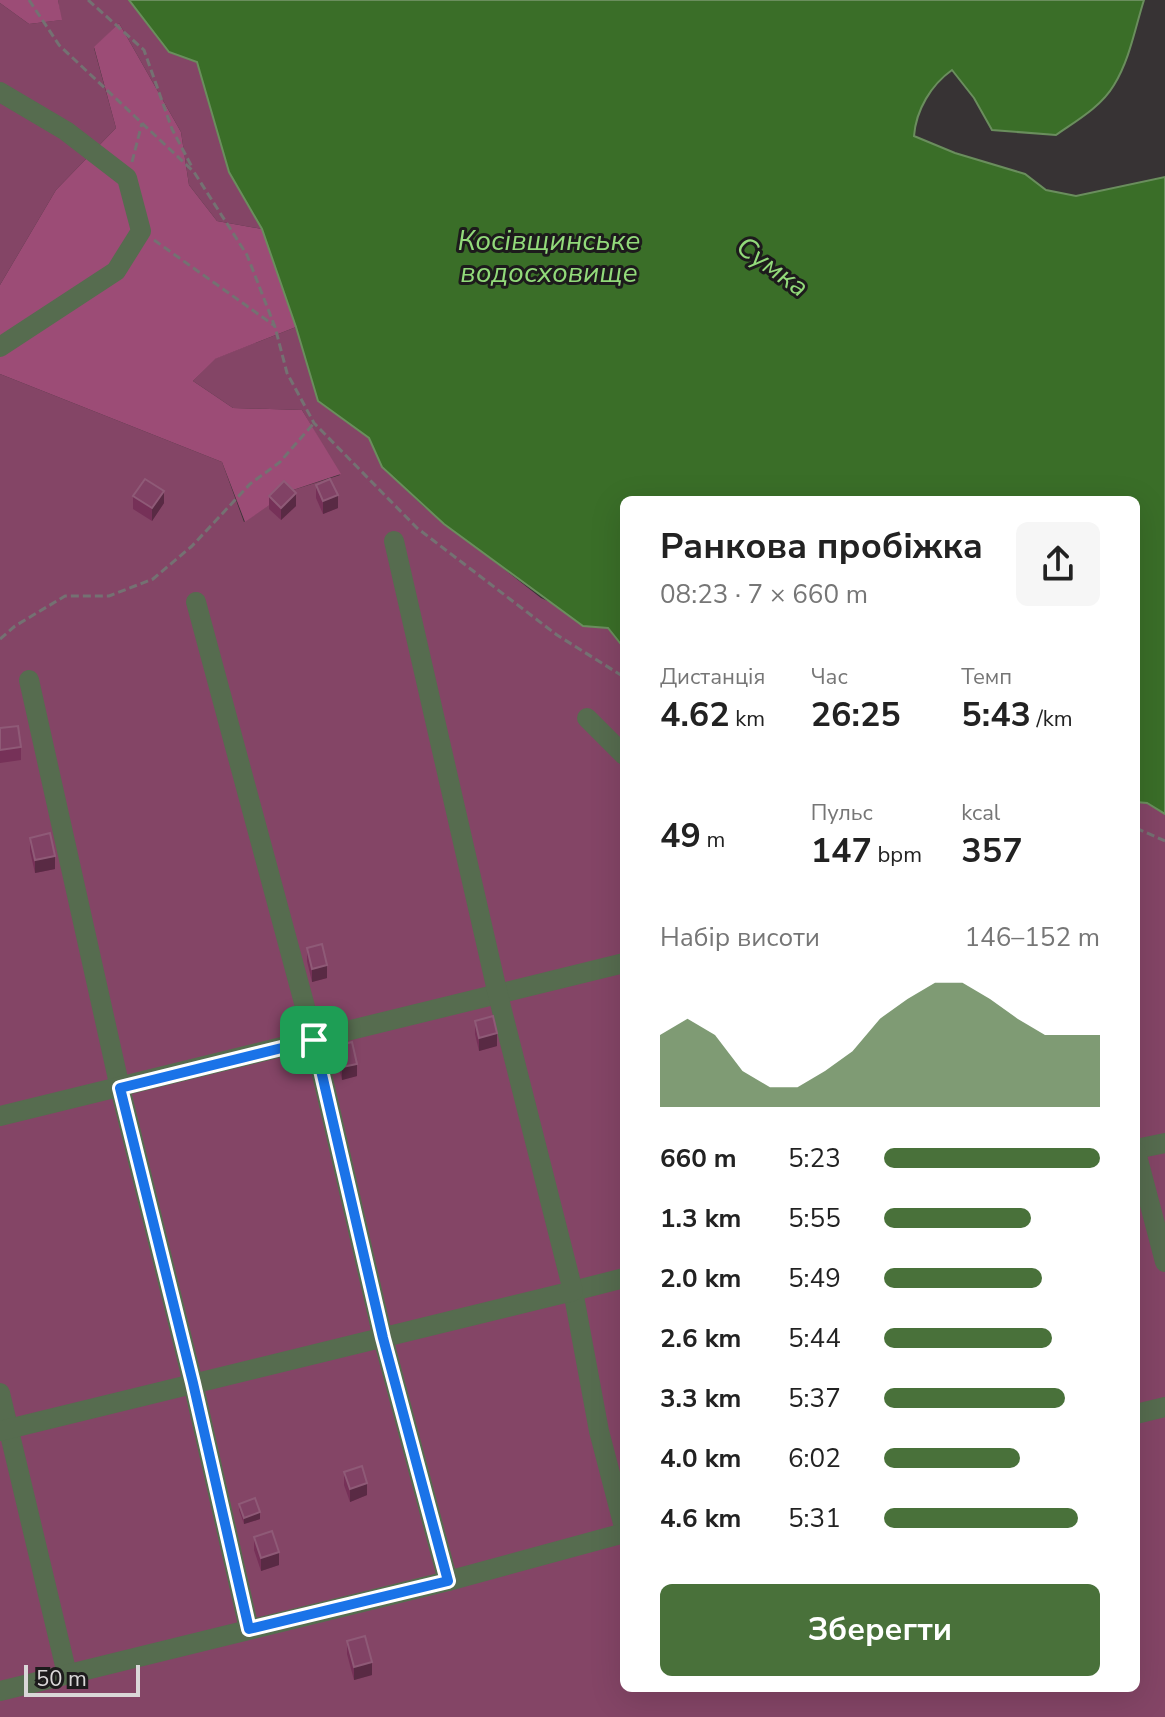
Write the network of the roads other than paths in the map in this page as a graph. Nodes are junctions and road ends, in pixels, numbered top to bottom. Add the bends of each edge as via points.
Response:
1 (0, 92) edge
2 (0, 347) edge
3 (394, 541) dead end
4 (196, 602) dead end
5 (29, 680) dead end
6 (587, 718) dead end
7 (620, 751) edge
8 (620, 964) edge
9 (498, 995) junction
10 (314, 1040) junction
11 (120, 1088) junction
12 (0, 1116) edge
13 (1165, 1143) edge
14 (1140, 1149) edge
15 (1140, 1165) edge
16 (1165, 1262) edge
17 (620, 1279) edge
18 (573, 1291) junction
19 (383, 1338) junction
20 (193, 1383) junction
21 (0, 1393) edge
22 (1165, 1407) edge
23 (1140, 1413) edge
24 (4, 1430) edge
25 (620, 1514) edge
26 (620, 1531) edge
27 (448, 1581) junction
28 (249, 1629) junction
29 (67, 1674) junction
30 (0, 1691) edge

1 - 2 street via 66,131 127,178 141,231 116,271
3 - 9 street
4 - 10 street
5 - 11 street
6 - 7 street
8 - 9 street
9 - 10 street
9 - 18 street
10 - 11 street
10 - 19 street
11 - 12 street
11 - 20 street
13 - 14 street
15 - 16 street
17 - 18 street
18 - 19 street
18 - 25 street
19 - 20 street
19 - 27 street
20 - 24 street
20 - 28 street
21 - 24 street
22 - 23 street
24 - 29 street
26 - 27 street
27 - 28 street
28 - 29 street
29 - 30 street

